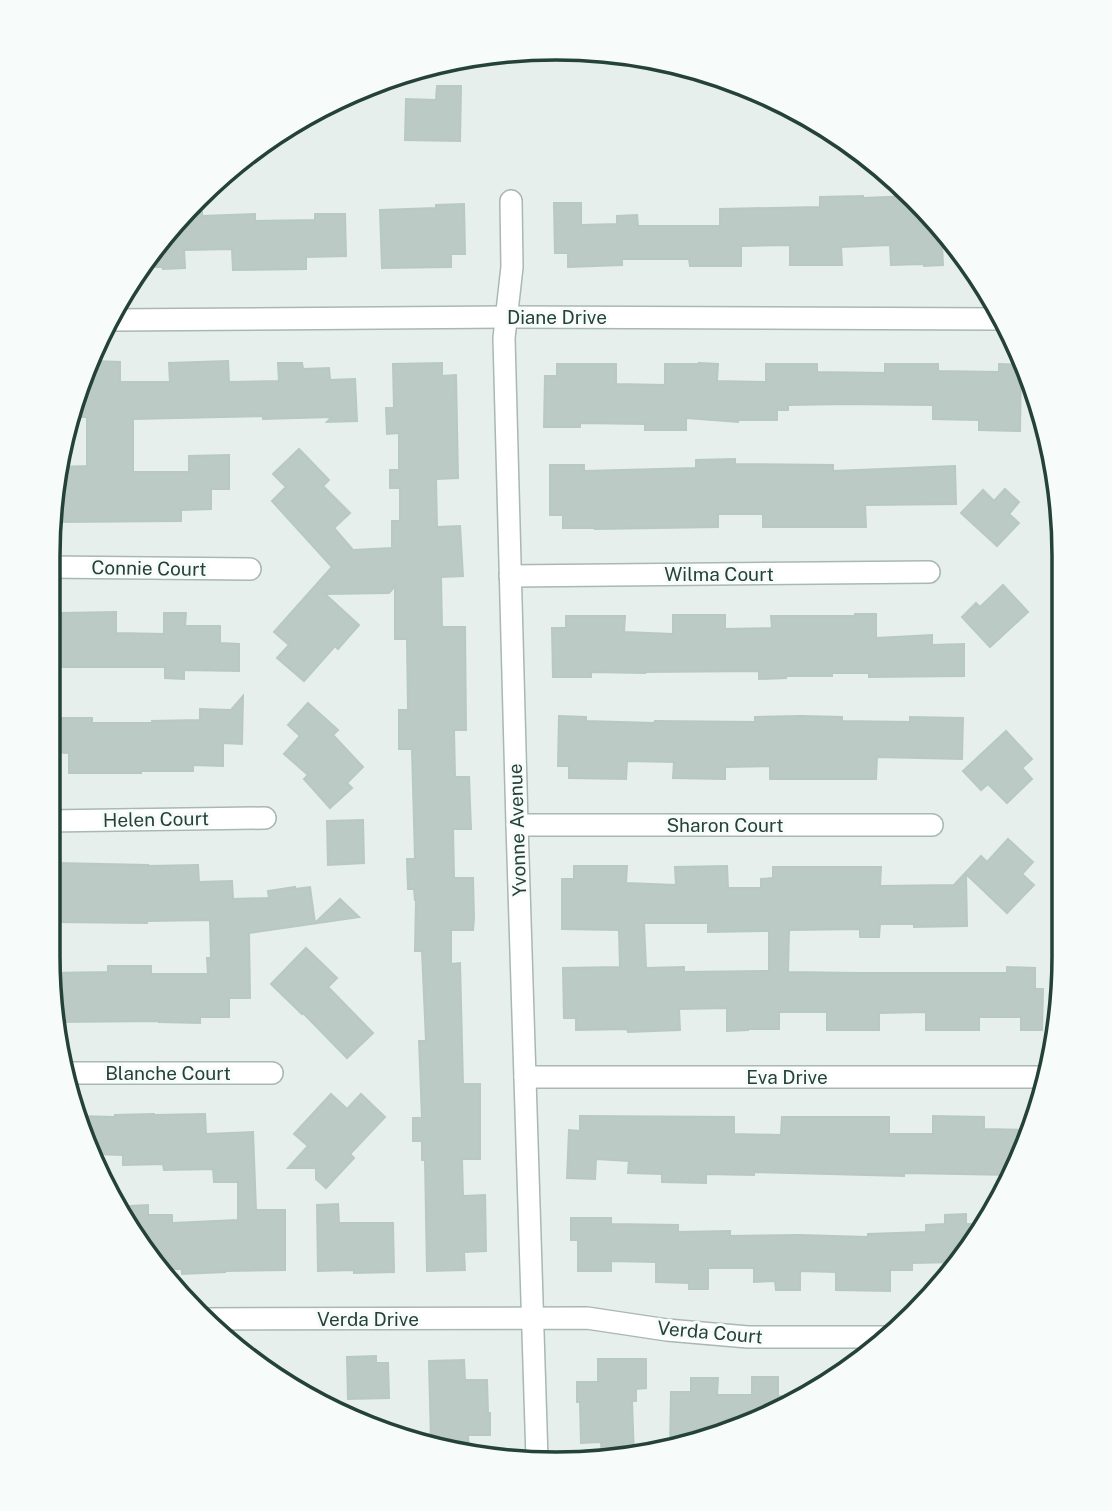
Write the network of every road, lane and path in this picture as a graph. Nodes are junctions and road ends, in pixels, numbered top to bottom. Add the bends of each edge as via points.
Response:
1 (511, 201) dead end
2 (506, 317) junction
3 (992, 319) edge
4 (120, 320) edge
5 (60, 567) edge
6 (250, 569) dead end
7 (929, 572) dead end
8 (510, 576) junction
9 (265, 818) dead end
10 (60, 821) edge
11 (517, 825) junction
12 (932, 825) dead end
13 (74, 1073) edge
14 (272, 1073) dead end
15 (525, 1077) junction
16 (1038, 1077) edge
17 (219, 1319) edge
18 (532, 1319) junction
19 (872, 1337) edge
20 (537, 1451) edge

1 - 2 street, Yvonne Avenue via 512,267
2 - 3 street, Diane Drive
2 - 4 street, Diane Drive
2 - 8 street, Yvonne Avenue
5 - 6 street, Connie Court
7 - 8 street, Wilma Court
8 - 11 street, Yvonne Avenue
9 - 10 street, Helen Court
11 - 12 street, Sharon Court
11 - 15 street, Yvonne Avenue
13 - 14 street, Blanche Court
15 - 16 street, Eva Drive
15 - 18 street, Yvonne Avenue
17 - 18 street, Verda Drive
18 - 19 street, Verda Court via 587,1318 748,1337
18 - 20 street, Yvonne Avenue

